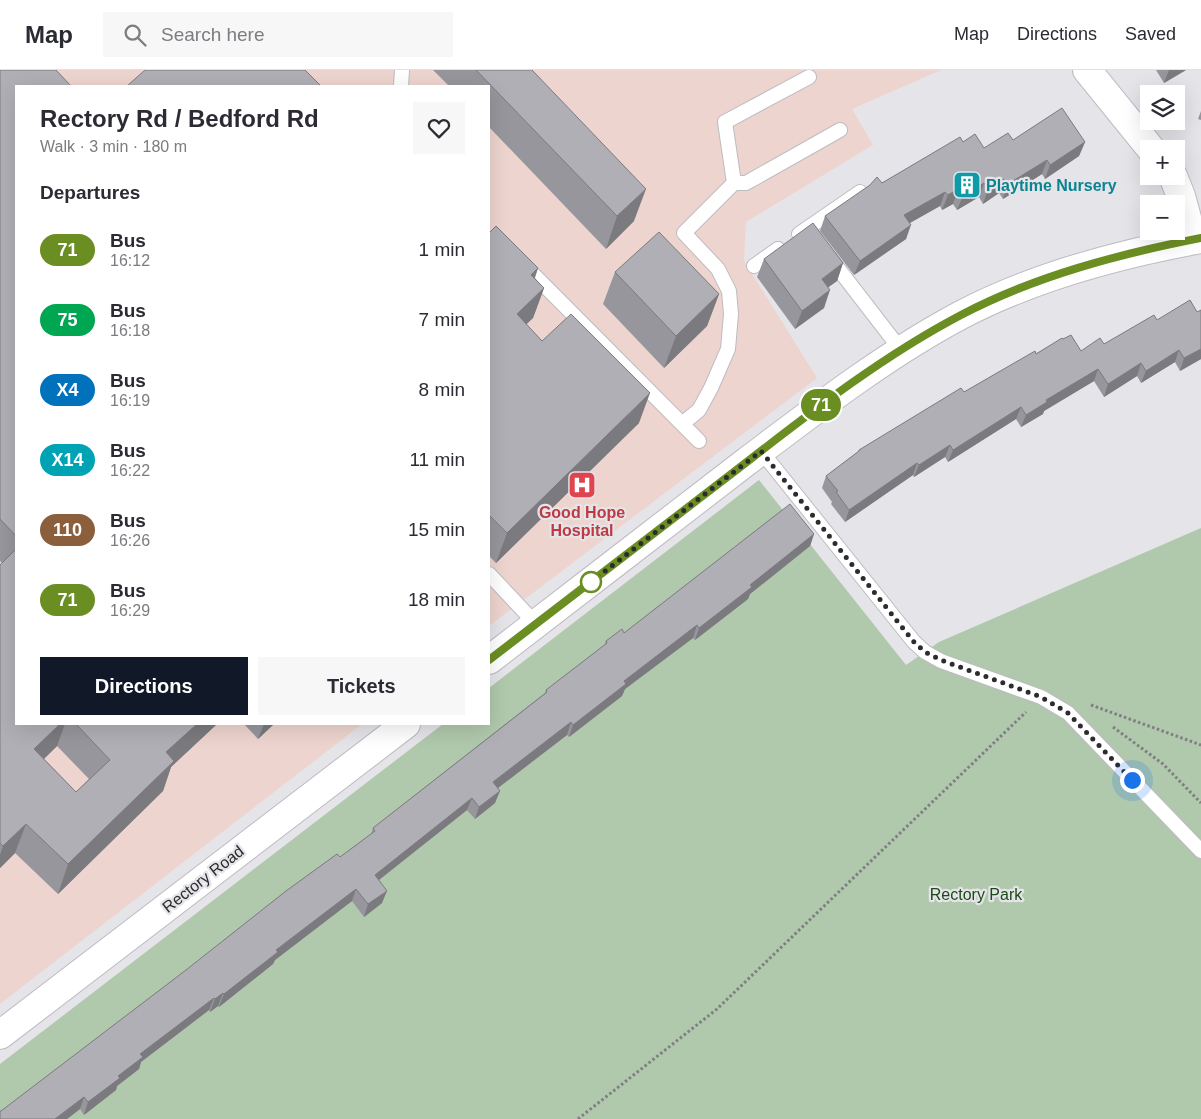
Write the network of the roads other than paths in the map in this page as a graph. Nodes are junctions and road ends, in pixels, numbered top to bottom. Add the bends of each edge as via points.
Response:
1 (402, 70) edge
2 (1087, 70) edge
3 (809, 77) dead end
4 (401, 85) edge
5 (840, 130) dead end
6 (1144, 140) edge
7 (734, 183) junction
8 (1177, 185) edge
9 (860, 192) edge
10 (1197, 239) edge
11 (824, 251) edge
12 (516, 256) edge
13 (754, 266) dead end
14 (901, 350) junction
15 (682, 424) junction
16 (698, 441) dead end
17 (761, 451) junction
18 (490, 575) edge
19 (536, 624) junction
20 (490, 659) edge
21 (405, 725) edge
22 (1201, 851) edge
23 (0, 1035) edge

1 - 4 lane
2 - 6 street
3 - 7 lane via 725,122
5 - 7 lane via 746,183
7 - 15 lane via 684,233 718,269 729,291 731,314 728,349 712,388 699,410
8 - 10 street
9 - 13 lane via 810,232
10 - 14 street via 1117,257 1020,288 962,315
11 - 14 lane
12 - 15 lane
14 - 17 street
15 - 16 lane
17 - 19 street
17 - 22 lane via 914,642 941,660 1041,697 1068,713
18 - 19 lane
19 - 20 street
21 - 23 street, Rectory Road

